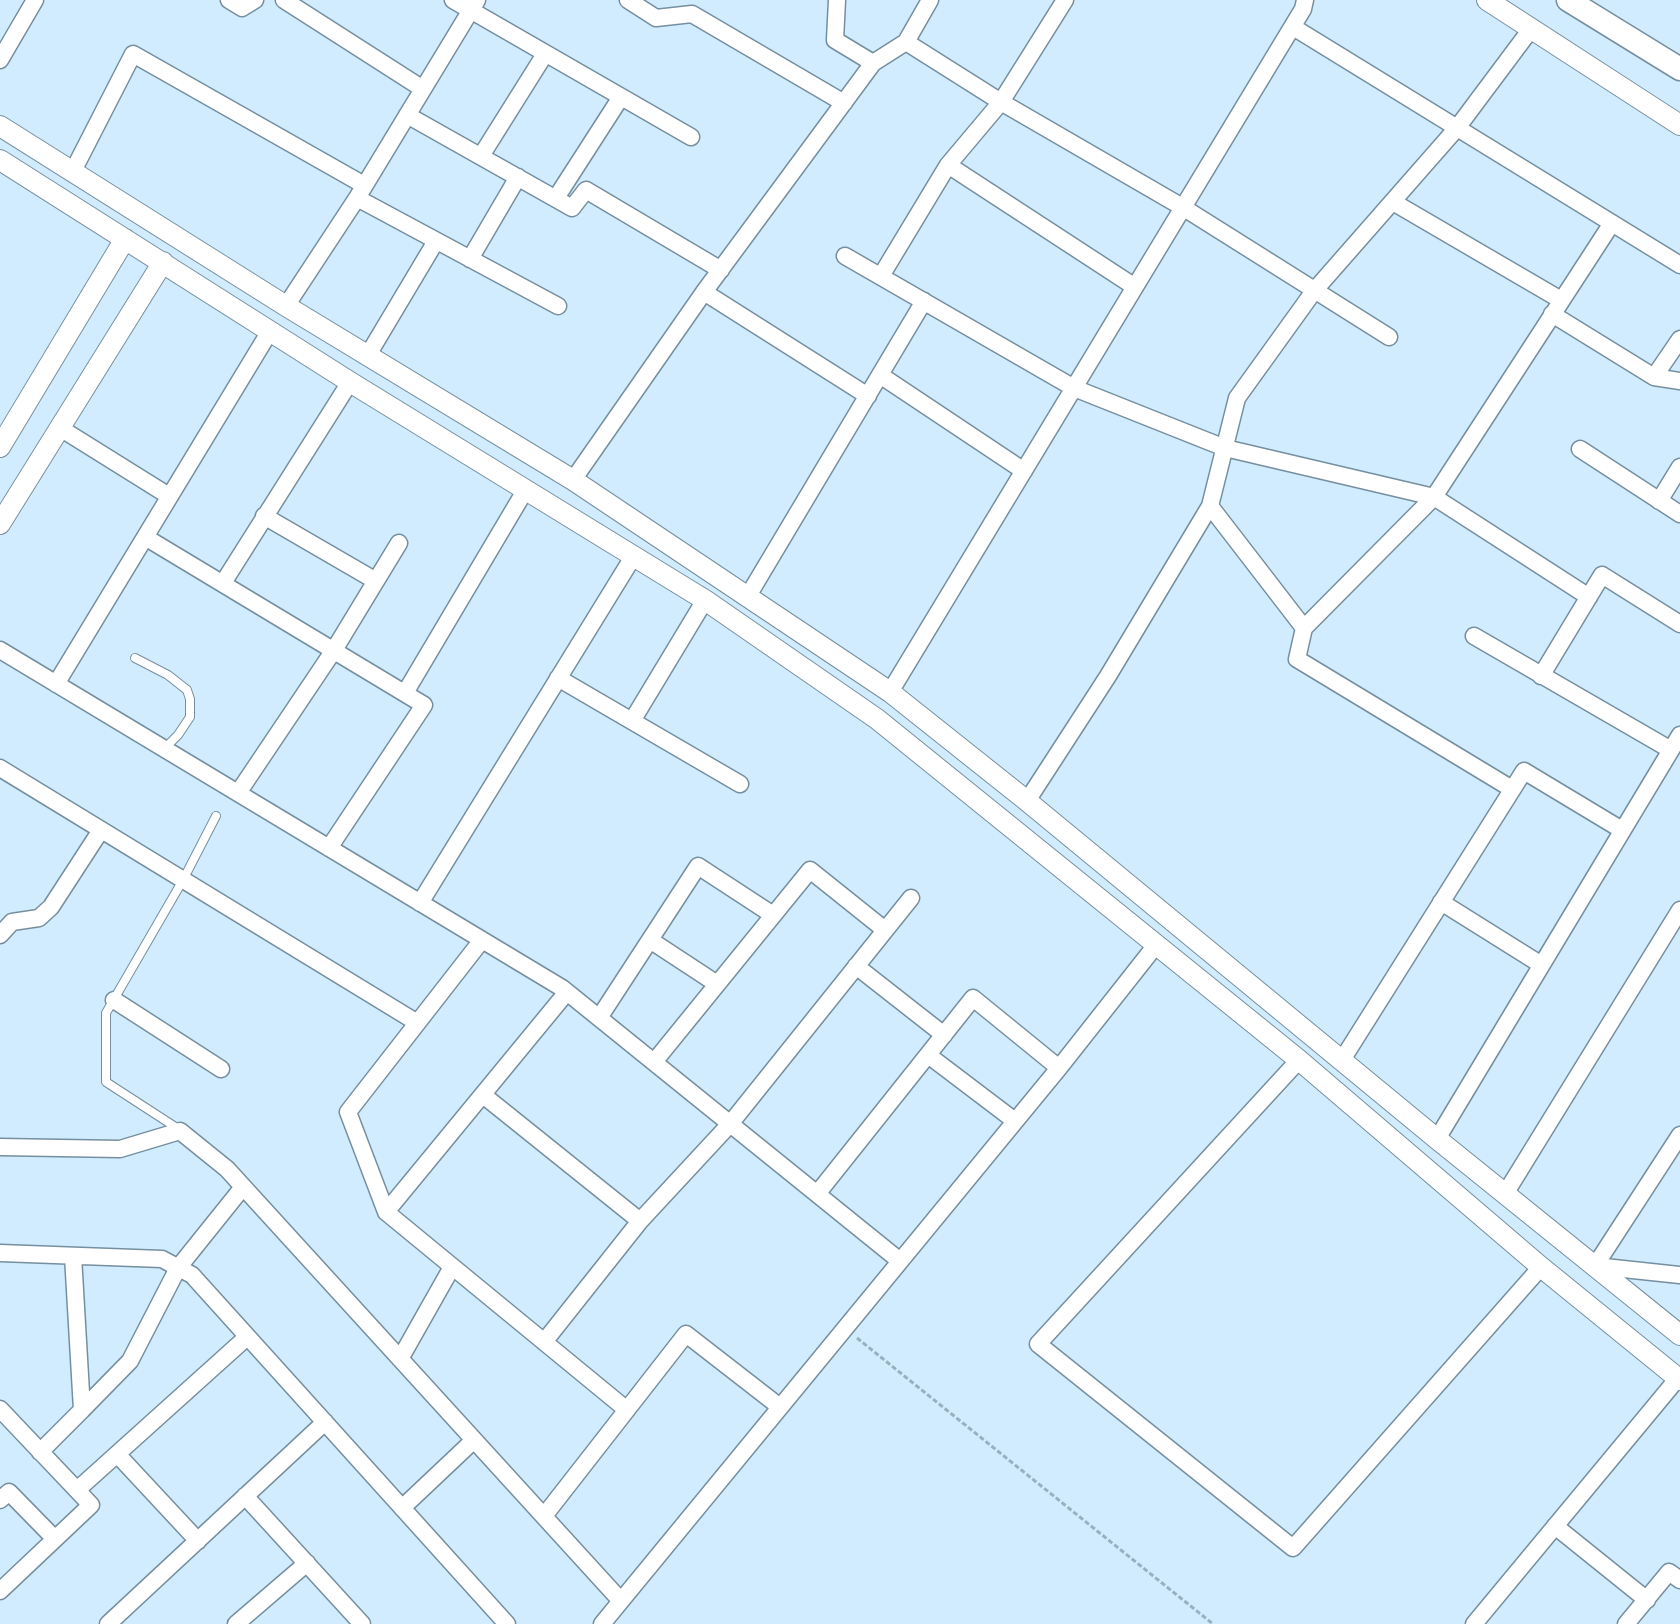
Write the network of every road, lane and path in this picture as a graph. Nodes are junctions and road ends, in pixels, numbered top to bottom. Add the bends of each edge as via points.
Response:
1 (35, 0) edge
2 (229, 0) edge
3 (255, 0) edge
4 (284, 0) edge
5 (453, 0) edge
6 (628, 0) edge
7 (837, 0) edge
8 (930, 0) edge
9 (1065, 0) edge
10 (1305, 0) edge
11 (1487, 0) edge
12 (1568, 0) edge
13 (474, 6) edge
14 (1293, 27) junction
15 (1531, 28) junction
16 (906, 42) junction
17 (545, 54) junction
18 (0, 60) edge
19 (873, 63) junction
20 (1680, 69) edge
21 (423, 89) junction
22 (621, 97) junction
23 (1001, 102) junction
24 (844, 103) junction
25 (407, 115) junction
26 (1680, 125) edge
27 (0, 126) edge
28 (1457, 128) junction
29 (691, 136) dead end
30 (481, 156) junction
31 (0, 160) edge
32 (948, 165) junction
33 (72, 173) junction
34 (518, 177) junction
35 (360, 192) junction
36 (556, 198) junction
37 (1393, 202) junction
38 (1184, 208) junction
39 (1612, 223) junction
40 (125, 239) junction
41 (436, 241) junction
42 (845, 256) dead end
43 (470, 259) junction
44 (163, 262) junction
45 (1680, 265) edge
46 (721, 270) junction
47 (881, 276) junction
48 (1136, 287) junction
49 (704, 292) junction
50 (1314, 292) junction
51 (924, 302) junction
52 (286, 306) junction
53 (558, 306) dead end
54 (1557, 307) junction
55 (270, 330) junction
56 (1389, 336) dead end
57 (1680, 339) edge
58 (368, 355) junction
59 (880, 375) junction
60 (1654, 377) junction
61 (1680, 381) edge
62 (350, 382) junction
63 (1074, 388) junction
64 (868, 396) junction
65 (60, 428) junction
66 (0, 447) edge
67 (1225, 448) junction
68 (1580, 449) dead end
69 (1680, 467) edge
70 (1024, 471) junction
71 (574, 480) junction
72 (526, 489) junction
73 (169, 496) junction
74 (1434, 497) junction
75 (1659, 501) junction
76 (1210, 506) junction
77 (1680, 514) edge
78 (264, 516) junction
79 (0, 524) edge
80 (145, 537) junction
81 (399, 543) dead end
82 (634, 556) junction
83 (376, 581) junction
84 (223, 583) junction
85 (748, 596) junction
86 (1589, 597) junction
87 (705, 600) junction
88 (1680, 624) edge
89 (1304, 628) junction
90 (1474, 636) dead end
91 (0, 650) edge
92 (334, 650) junction
93 (135, 658) dead end
94 (1541, 676) junction
95 (558, 678) junction
96 (56, 684) junction
97 (890, 692) junction
98 (405, 693) junction
99 (632, 721) junction
100 (1680, 735) edge
101 (164, 749) junction
102 (1671, 750) junction
103 (0, 768) edge
104 (740, 784) dead end
105 (1512, 789) junction
106 (238, 793) junction
107 (1027, 801) junction
108 (216, 816) dead end
109 (101, 830) junction
110 (1622, 830) junction
111 (329, 848) junction
112 (183, 880) junction
113 (910, 898) dead end
114 (1441, 902) junction
115 (420, 903) junction
116 (1680, 910) edge
117 (773, 915) junction
118 (885, 930) junction
119 (0, 935) edge
120 (482, 940) junction
121 (650, 940) junction
122 (1156, 945) junction
123 (1540, 964) junction
124 (856, 966) junction
125 (717, 984) junction
126 (567, 992) junction
127 (114, 1000) junction
128 (599, 1018) junction
129 (416, 1022) junction
130 (944, 1035) junction
131 (928, 1055) junction
132 (1299, 1060) junction
133 (1342, 1060) junction
134 (654, 1062) junction
135 (1059, 1068) junction
136 (221, 1069) dead end
137 (483, 1095) junction
138 (1015, 1121) junction
139 (730, 1124) junction
140 (180, 1131) junction
141 (1680, 1135) edge
142 (1437, 1139) junction
143 (0, 1148) edge
144 (243, 1187) junction
145 (817, 1194) junction
146 (1505, 1194) junction
147 (386, 1212) junction
148 (640, 1222) junction
149 (0, 1253) edge
150 (73, 1256) junction
151 (900, 1261) junction
152 (1595, 1266) junction
153 (452, 1267) junction
154 (1541, 1267) junction
155 (178, 1268) junction
156 (1680, 1275) edge
157 (845, 1329) junction
158 (1680, 1335) edge
159 (247, 1337) junction
160 (544, 1342) junction
161 (400, 1359) junction
162 (1679, 1379) edge
163 (780, 1407) junction
164 (0, 1409) edge
165 (82, 1410) junction
166 (627, 1410) junction
167 (325, 1422) junction
168 (474, 1440) junction
169 (40, 1452) junction
170 (117, 1454) junction
171 (77, 1490) junction
172 (245, 1496) junction
173 (0, 1500) edge
174 (402, 1508) junction
175 (544, 1516) junction
176 (1555, 1526) junction
177 (55, 1539) junction
178 (198, 1540) junction
179 (307, 1563) junction
180 (1680, 1580) edge
181 (0, 1591) edge
182 (1647, 1600) junction
183 (621, 1601) junction
184 (108, 1624) edge
185 (236, 1624) edge
186 (362, 1624) edge
187 (507, 1624) edge
188 (602, 1624) edge
189 (1213, 1624) edge
190 (1474, 1624) edge
191 (1626, 1624) edge

1 - 18 street
2 - 3 street via 242,8
4 - 21 street
5 - 13 street
6 - 24 street via 656,18 692,14
7 - 19 street via 835,40
8 - 16 street
9 - 23 street
10 - 14 street
11 - 15 street
12 - 20 main road
13 - 17 street
13 - 21 street
14 - 28 street
14 - 38 street
15 - 26 street
15 - 28 street
16 - 19 street
16 - 23 street
17 - 22 street
17 - 30 street
19 - 24 street
21 - 25 street
22 - 29 street
22 - 36 street
23 - 32 street
23 - 38 street
24 - 46 street
25 - 30 street
25 - 35 street
27 - 33 street
28 - 37 street
28 - 39 street
30 - 34 street
31 - 40 street
32 - 47 street
32 - 48 street
33 - 35 street via 133,54
33 - 52 street
34 - 36 street
34 - 43 street
35 - 41 street
35 - 52 street
36 - 46 street via 572,208 586,190
37 - 50 street
37 - 54 street
38 - 48 street
38 - 50 street
39 - 45 street
39 - 54 street
40 - 44 street
40 - 66 street
41 - 43 street
41 - 58 street
42 - 47 street
43 - 53 street
44 - 55 street
44 - 65 street
46 - 49 street
47 - 51 street
48 - 63 street
49 - 64 street
49 - 71 street
50 - 56 street
50 - 67 street via 1237,398
51 - 59 street
51 - 63 street
52 - 58 street
54 - 60 street
54 - 74 street
55 - 62 street
55 - 73 street
57 - 60 street
58 - 71 street
59 - 64 street
59 - 70 street
60 - 61 street
62 - 72 street
62 - 78 street
63 - 67 street
63 - 70 street
64 - 85 street
65 - 73 street
65 - 79 street
67 - 74 street
67 - 76 street
68 - 75 street
69 - 75 street
70 - 97 street
71 - 85 street
72 - 82 street
72 - 98 street
73 - 80 street
74 - 86 street
74 - 89 street
75 - 77 street
76 - 89 street
76 - 107 street via 1108,676
78 - 83 street
78 - 84 street
80 - 84 street
80 - 96 street
81 - 83 street
82 - 87 street
82 - 95 street
83 - 92 street
84 - 92 street
85 - 97 street
86 - 88 street via 1602,575
86 - 94 street
87 - 99 street
87 - 122 street via 877,719
89 - 105 street via 1297,659
90 - 94 street
91 - 96 street
92 - 98 street
92 - 106 street
93 - 101 lane via 168,675 187,690 190,699 190,717
94 - 102 street
95 - 99 street
95 - 115 street
96 - 101 street
97 - 107 street
98 - 111 street via 424,705
99 - 104 street
100 - 102 street
101 - 106 street
102 - 110 street
103 - 109 street
105 - 110 street via 1524,771
105 - 114 street
106 - 111 street
107 - 133 street
108 - 112 lane
109 - 112 street
109 - 119 street via 51,907 39,918 12,922
110 - 123 street
111 - 115 street
112 - 127 lane
112 - 129 street
113 - 118 street
114 - 123 street
114 - 133 street
115 - 120 street
116 - 146 street
117 - 118 street via 810,870
117 - 121 street via 698,866
117 - 125 street
118 - 124 street
120 - 126 street
120 - 129 street
121 - 125 street
121 - 128 street
122 - 132 street
122 - 135 street
123 - 142 street
124 - 130 street
124 - 139 street
125 - 134 street
126 - 128 street
126 - 137 street
127 - 136 street
127 - 140 lane via 106,1013 106,1082
128 - 134 street
129 - 147 street via 348,1112
130 - 131 street
130 - 135 street via 973,998
131 - 138 street
131 - 145 street
132 - 154 street
132 - 154 street via 1038,1344 1293,1548
133 - 142 street
134 - 139 street
135 - 138 street
137 - 147 street
137 - 148 street
138 - 151 street
139 - 145 street
139 - 148 street
140 - 143 street via 120,1149
140 - 144 street via 227,1169
141 - 152 street
142 - 146 street
144 - 155 street
144 - 161 street
145 - 151 street
146 - 152 street
147 - 153 street
148 - 160 street
149 - 150 street
150 - 155 street via 162,1259
150 - 165 street
151 - 157 street
152 - 156 street
152 - 158 street
153 - 160 street
153 - 161 street
154 - 162 street
155 - 159 street via 192,1275
155 - 165 street via 130,1362
157 - 163 street
157 - 189 path
159 - 167 street
159 - 170 street
160 - 166 street
161 - 168 street
162 - 176 street
163 - 166 street via 686,1334
163 - 183 street
164 - 169 street
165 - 169 street
166 - 175 street
167 - 172 street
167 - 174 street
168 - 174 street
168 - 175 street
169 - 171 street
170 - 171 street
170 - 178 street
171 - 177 street via 91,1505
172 - 178 street
172 - 179 street
173 - 177 street via 9,1492
174 - 187 street
175 - 183 street
176 - 182 street
176 - 190 street
177 - 181 street
178 - 184 street
179 - 185 street
179 - 186 street
180 - 182 street via 1669,1572
182 - 191 street
183 - 188 street

